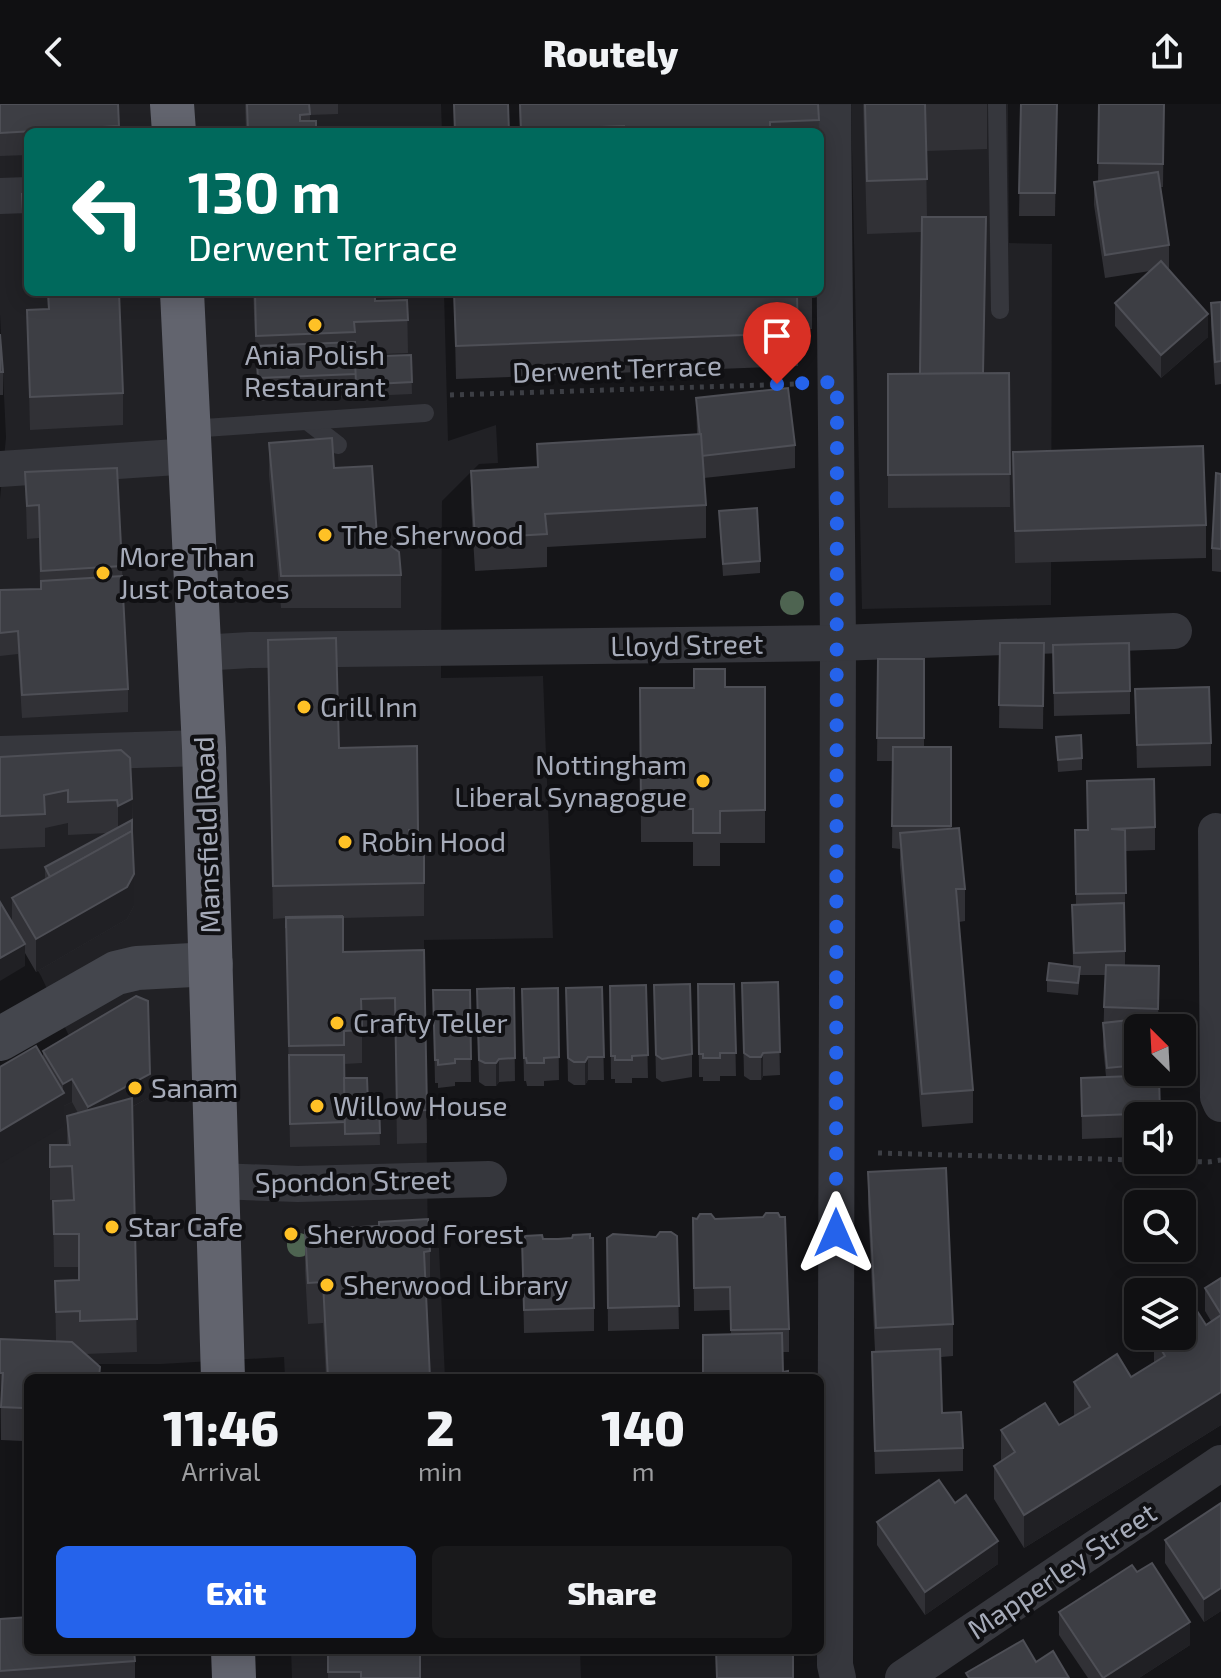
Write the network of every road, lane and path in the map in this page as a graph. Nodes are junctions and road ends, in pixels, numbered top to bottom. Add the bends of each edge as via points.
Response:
1 (172, 104) edge
2 (833, 104) edge
3 (997, 104) edge
4 (174, 128) edge
5 (24, 195) edge
6 (0, 196) edge
7 (182, 296) edge
8 (1000, 310) dead end
9 (837, 382) junction
10 (446, 395) dead end
11 (425, 413) dead end
12 (307, 421) junction
13 (190, 442) junction
14 (338, 445) dead end
15 (0, 469) edge
16 (1174, 631) dead end
17 (838, 643) junction
18 (200, 653) junction
19 (204, 748) junction
20 (0, 754) edge
21 (1216, 831) dead end
22 (211, 964) junction
23 (0, 1039) edge
24 (1221, 1104) edge
25 (835, 1152) junction
26 (1221, 1160) edge
27 (489, 1179) dead end
28 (217, 1181) junction
29 (223, 1374) edge
30 (1221, 1463) edge
31 (233, 1654) edge
32 (234, 1678) edge
33 (838, 1678) edge
34 (903, 1678) edge

1 - 4 highway
2 - 9 street
3 - 8 lane
5 - 6 street
7 - 13 highway, Mansfield Road
9 - 10 path, Derwent Terrace
9 - 17 street
11 - 12 lane
12 - 13 lane
12 - 14 lane
13 - 15 street
13 - 18 highway, Mansfield Road
16 - 17 street, Lloyd Street
17 - 18 street, Lloyd Street
17 - 25 street
18 - 19 highway, Mansfield Road
19 - 20 street
19 - 22 highway, Mansfield Road
21 - 24 street
22 - 23 street via 116,973
22 - 28 highway, Mansfield Road
25 - 26 path
25 - 33 street
27 - 28 street, Spondon Street
28 - 29 highway, Mansfield Road
30 - 34 street, Mapperley Street
31 - 32 highway

